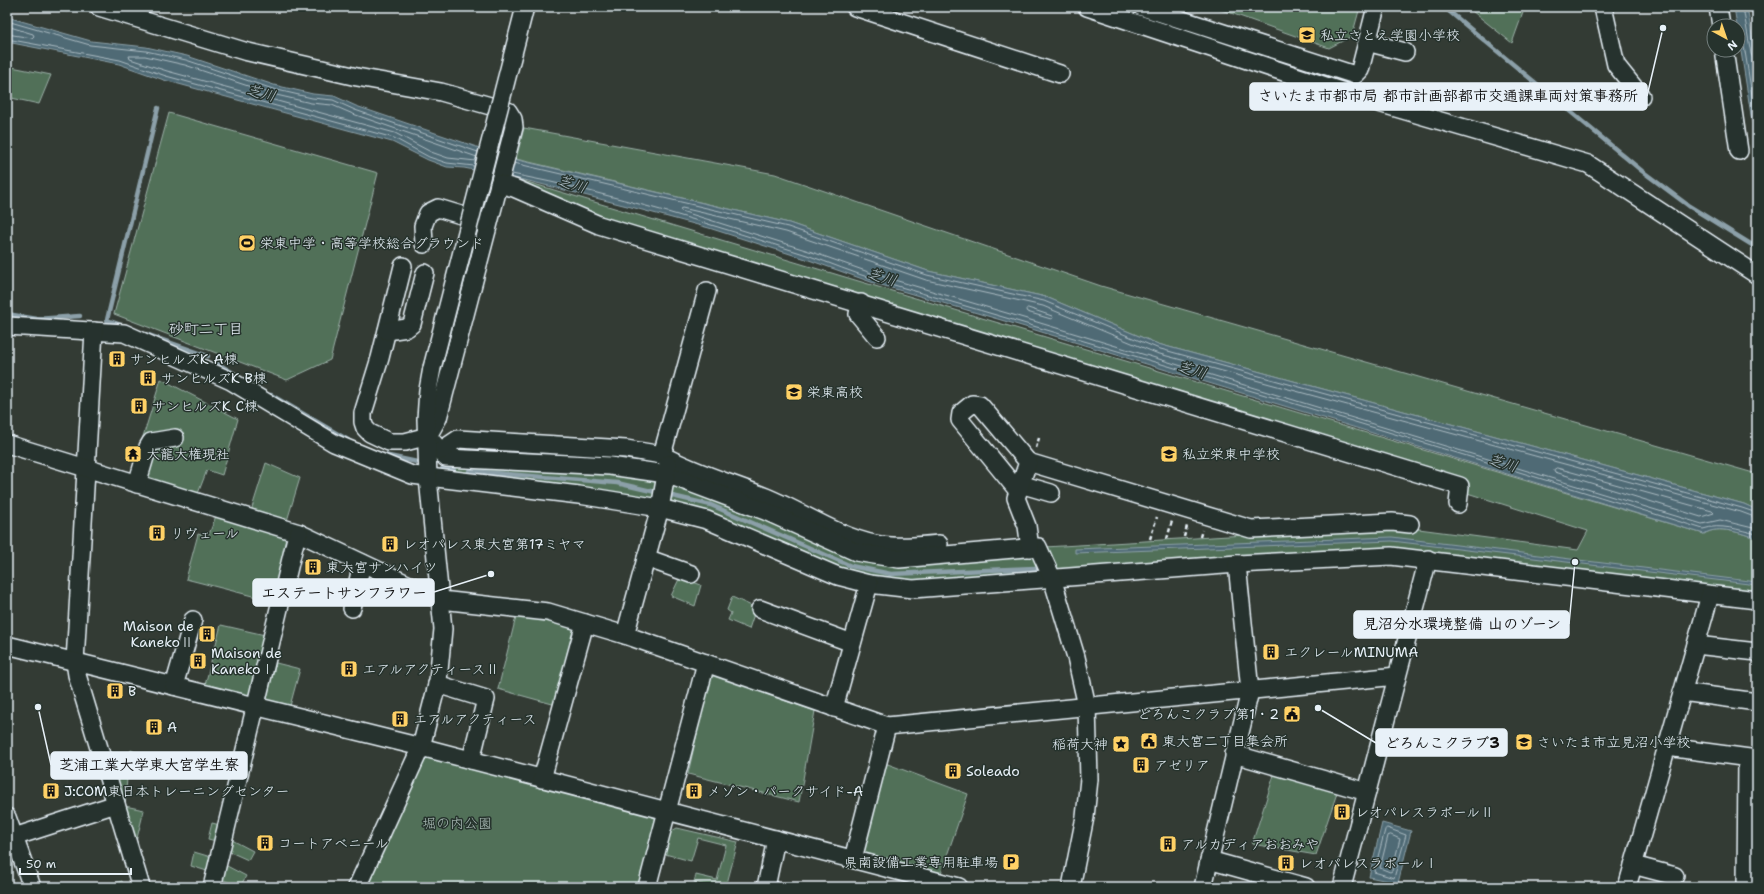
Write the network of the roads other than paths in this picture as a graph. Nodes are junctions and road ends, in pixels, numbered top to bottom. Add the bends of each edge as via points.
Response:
1 (99, 7) edge
2 (525, 7) edge
3 (855, 7) edge
4 (1087, 7) edge
5 (1142, 7) edge
6 (1376, 7) edge
7 (1603, 7) edge
8 (1718, 7) edge
9 (1720, 18) edge
10 (1367, 42) junction
11 (1405, 52) dead end
12 (1725, 58) edge
13 (1060, 74) dead end
14 (1641, 96) dead end
15 (1739, 151) dead end
16 (499, 182) junction
17 (488, 223) junction
18 (424, 244) dead end
19 (403, 266) dead end
20 (425, 274) dead end
21 (1757, 275) edge
22 (707, 291) dead end
23 (861, 303) junction
24 (7, 326) edge
25 (94, 331) junction
26 (387, 331) junction
27 (877, 338) dead end
28 (428, 436) junction
29 (174, 438) dead end
30 (7, 444) edge
31 (1028, 462) junction
32 (665, 463) junction
33 (431, 464) junction
34 (86, 469) junction
35 (137, 484) junction
36 (1019, 488) junction
37 (1051, 493) dead end
38 (661, 502) junction
39 (1458, 504) dead end
40 (1410, 524) dead end
41 (299, 534) junction
42 (1029, 542) junction
43 (646, 558) junction
44 (1428, 559) junction
45 (362, 563) junction
46 (1237, 564) junction
47 (690, 574) dead end
48 (1052, 578) junction
49 (869, 584) junction
50 (1710, 595) junction
51 (441, 600) junction
52 (1757, 600) edge
53 (352, 608) dead end
54 (760, 609) dead end
55 (193, 620) dead end
56 (585, 623) junction
57 (626, 635) junction
58 (852, 643) junction
59 (7, 645) edge
60 (1696, 645) junction
61 (1757, 652) edge
62 (75, 662) junction
63 (706, 663) junction
64 (1398, 676) junction
65 (437, 684) junction
66 (174, 686) junction
67 (1250, 691) junction
68 (1682, 692) junction
69 (1757, 702) edge
70 (1087, 706) junction
71 (256, 707) junction
72 (834, 708) junction
73 (887, 726) junction
74 (421, 747) junction
75 (1667, 747) junction
76 (1234, 754) junction
77 (1752, 759) edge
78 (471, 760) junction
79 (542, 778) junction
80 (1367, 792) junction
81 (116, 804) junction
82 (668, 811) junction
83 (7, 817) edge
84 (14, 837) junction
85 (776, 839) junction
86 (853, 859) junction
87 (1209, 860) junction
88 (1634, 865) junction
89 (1675, 876) dead end
90 (32, 887) edge
91 (141, 887) edge
92 (212, 887) edge
93 (357, 887) edge
94 (647, 887) edge
95 (766, 887) edge
96 (955, 887) edge
97 (1071, 887) edge
98 (1202, 887) edge
99 (1306, 887) edge
100 (1342, 887) edge
101 (1627, 887) edge
102 (1746, 887) edge

1 - 16 street via 244,51 358,77 441,92 508,111 514,127
2 - 28 street, bridge via 432,368 428,390
3 - 13 street
4 - 21 street via 1365,99 1588,164
5 - 10 street via 1355,75 1360,70
6 - 10 street
7 - 14 street via 1616,65
8 - 9 street
10 - 11 street
12 - 15 street
16 - 17 street
16 - 23 street via 599,225
17 - 18 street via 438,208 428,213 424,226
17 - 28 street via 438,418
19 - 26 street
20 - 26 street via 412,324 407,328
22 - 32 street
23 - 27 street via 858,314
23 - 39 street via 1460,486
24 - 25 street
25 - 33 street via 124,333 231,381 334,443 412,475
25 - 34 street
26 - 28 street via 363,413 365,428 376,437 389,442 405,442
28 - 33 street
29 - 35 street via 151,442
30 - 34 street
31 - 36 street
31 - 36 street via 980,405 972,404 961,413 960,420
31 - 40 street via 1251,529 1392,522
32 - 33 street via 610,466 446,458
32 - 38 street
32 - 42 street via 856,552 877,557 899,559
33 - 38 street via 579,495
33 - 51 street
34 - 35 street
34 - 62 street
35 - 41 street
36 - 37 street
36 - 42 street via 1016,498 1027,526
38 - 43 street
38 - 49 street via 826,571
41 - 45 street
41 - 71 street
42 - 48 street via 1038,547
43 - 47 street
43 - 57 street
44 - 46 street via 1384,556
44 - 50 street
44 - 64 street
45 - 51 street
45 - 53 street
46 - 48 street
46 - 67 street
48 - 49 street via 913,588
48 - 70 street via 1076,658
49 - 58 street
50 - 52 street
50 - 60 street
51 - 56 street via 548,612
51 - 65 street via 442,658
54 - 58 street
55 - 66 street
56 - 57 street
56 - 79 street
57 - 63 street
58 - 72 street
59 - 62 street
60 - 61 street
60 - 68 street
62 - 66 street
62 - 81 street
63 - 72 street
63 - 82 street
64 - 67 street
64 - 80 street
65 - 74 street
65 - 78 street via 486,699
66 - 71 street
67 - 70 street
67 - 76 street
68 - 69 street
68 - 75 street
70 - 73 street
70 - 97 street via 1089,779 1084,824
71 - 74 street
71 - 92 street
72 - 73 street
73 - 86 street
74 - 78 street
74 - 93 street
75 - 77 street
75 - 88 street
76 - 80 street
76 - 87 street
77 - 102 street
78 - 79 street
79 - 82 street
80 - 100 street
81 - 84 street
81 - 91 street
82 - 85 street
82 - 94 street
83 - 84 street
84 - 90 street
85 - 86 street
85 - 95 street
86 - 96 street
87 - 98 street
87 - 99 street
88 - 89 street
88 - 101 street

